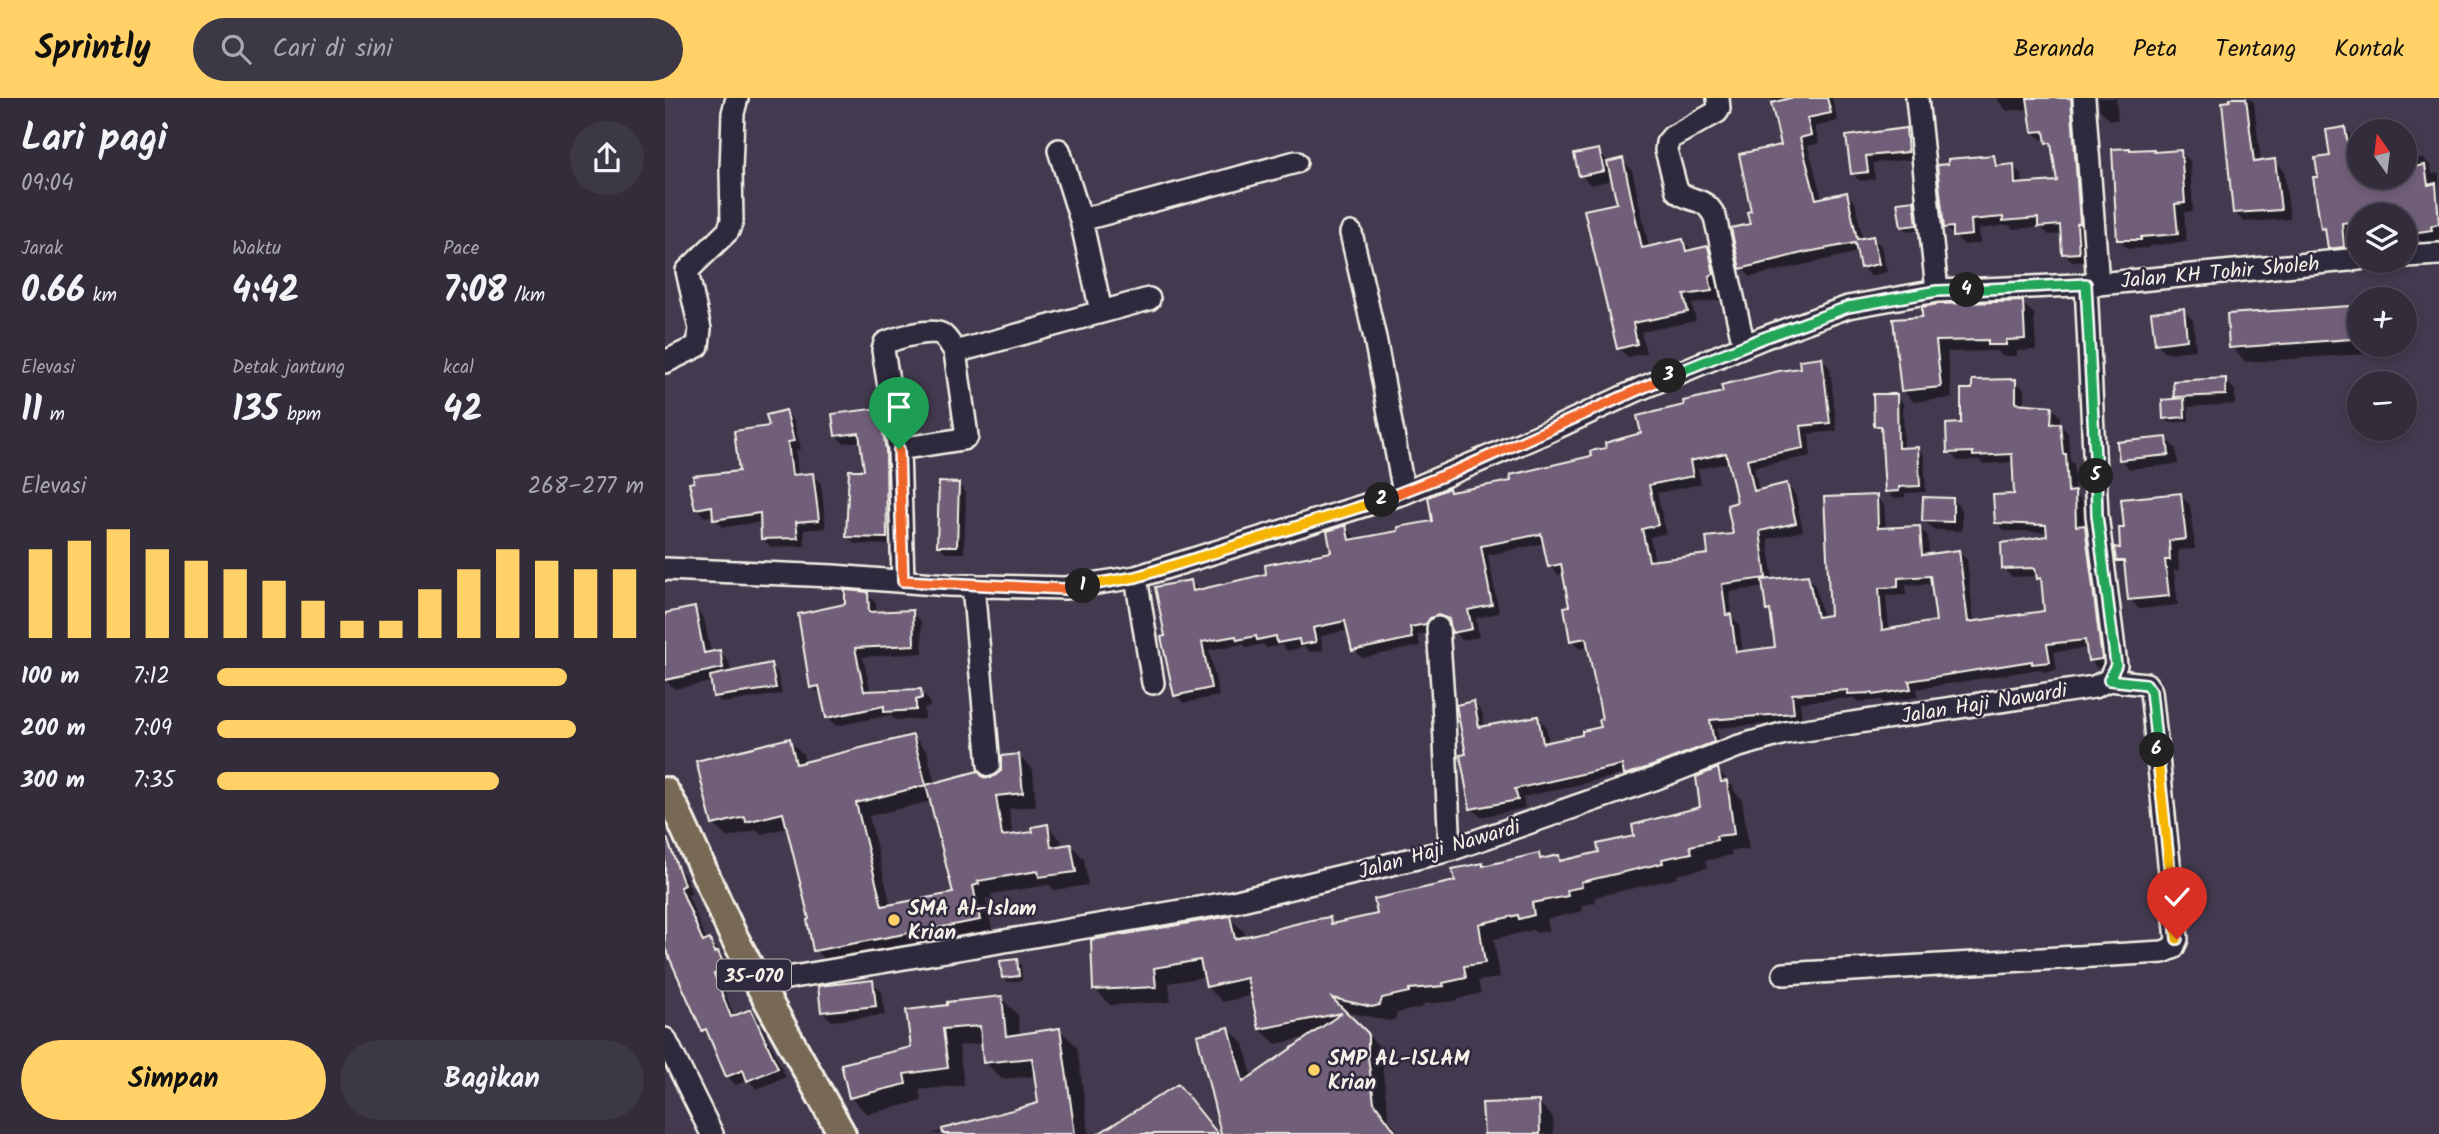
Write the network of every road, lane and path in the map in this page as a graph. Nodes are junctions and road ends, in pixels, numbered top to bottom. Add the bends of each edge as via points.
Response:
1 (1719, 98) edge
2 (1917, 98) edge
3 (2084, 98) edge
4 (734, 113) edge
5 (1059, 150) dead end
6 (1296, 162) dead end
7 (1081, 220) junction
8 (1351, 233) dead end
9 (2439, 254) edge
10 (2417, 255) edge
11 (2347, 260) edge
12 (2092, 284) junction
13 (1937, 291) junction
14 (1149, 299) dead end
15 (1101, 311) junction
16 (1744, 345) junction
17 (955, 352) junction
18 (665, 362) edge
19 (899, 449) junction
20 (1404, 493) junction
21 (665, 569) edge
22 (1136, 577) junction
23 (903, 581) junction
24 (974, 585) junction
25 (1438, 628) dead end
26 (2109, 680) junction
27 (1153, 683) dead end
28 (989, 765) dead end
29 (665, 784) edge
30 (668, 807) edge
31 (1450, 850) junction
32 (1784, 974) dead end
33 (758, 983) junction
34 (666, 1043) edge
35 (712, 1134) edge
36 (842, 1134) edge

1 - 16 street via 1717,113 1672,137 1666,150 1677,191 1702,201 1715,217
2 - 13 street
3 - 12 street
4 - 18 street via 732,221 728,231 687,271 700,329 698,346
5 - 7 street
6 - 7 street
7 - 15 street
8 - 20 street
9 - 10 street
11 - 12 street, Jalan KH Tohir Sholeh
12 - 13 street, Jalan KH Tohir Sholeh
12 - 26 street via 2097,515 2116,665
13 - 16 street, Jalan KH Tohir Sholeh via 1848,307
14 - 15 street
15 - 17 street
16 - 20 street, Jalan KH Tohir Sholeh
17 - 19 street via 967,436
17 - 19 street via 943,334 934,331 885,343
19 - 23 street
20 - 22 street, Jalan KH Tohir Sholeh
21 - 23 street, Jalan KH Tohir Sholeh
22 - 24 street, Jalan KH Tohir Sholeh via 1065,589
22 - 27 street
23 - 24 street, Jalan KH Tohir Sholeh
24 - 28 street
25 - 31 street
26 - 31 street, Jalan Haji Nawardi via 2094,687 1785,733
26 - 32 street via 2146,684 2151,691 2177,939 2173,948
29 - 30 street
30 - 33 main road, 35-070
31 - 33 street, Jalan Haji Nawardi via 1233,902
33 - 36 main road, 35-070
34 - 35 street

